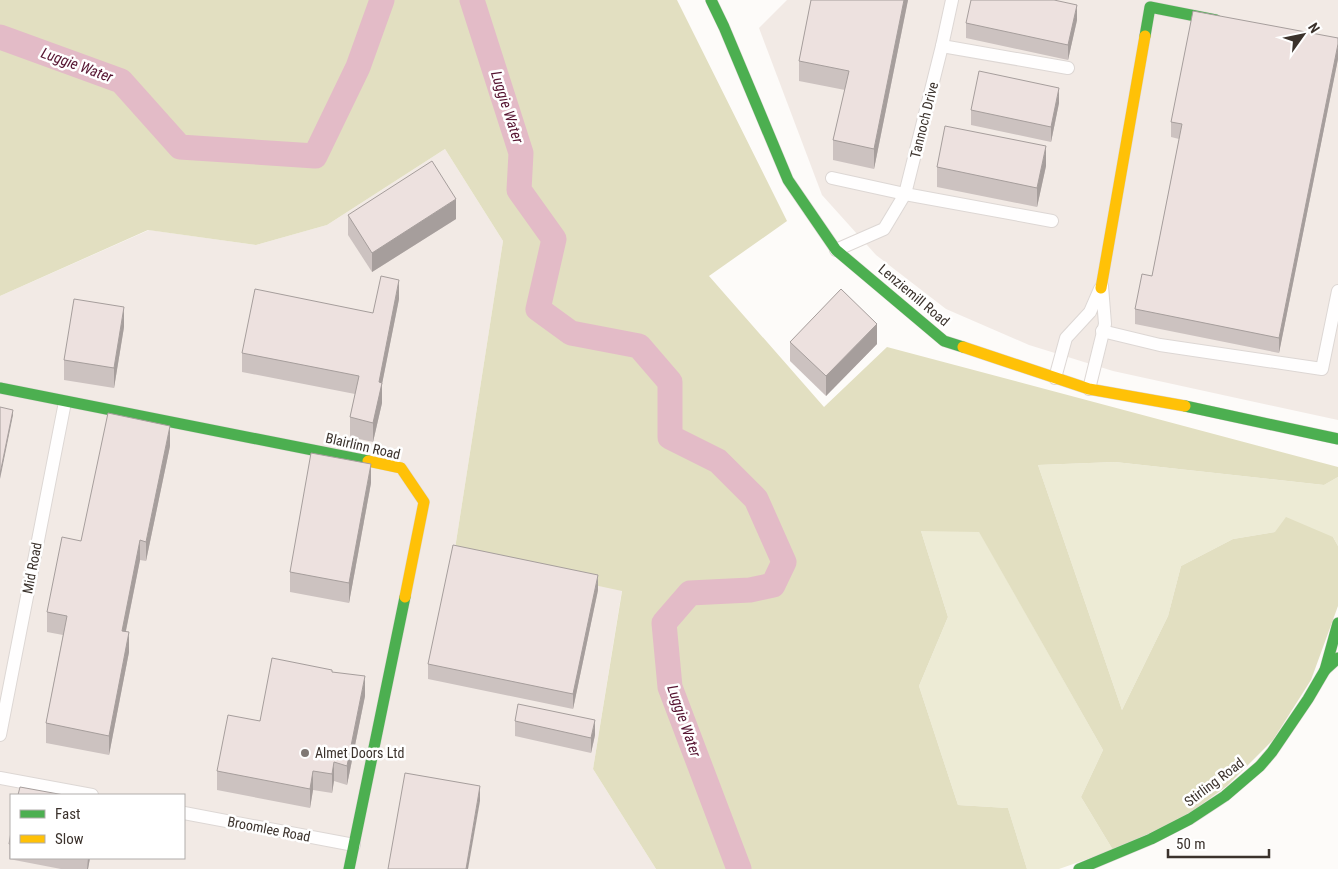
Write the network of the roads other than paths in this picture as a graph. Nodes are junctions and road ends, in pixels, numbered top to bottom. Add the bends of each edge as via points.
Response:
1 (711, 0) edge
2 (952, 0) edge
3 (1225, 21) edge
4 (942, 46) junction
5 (1068, 68) dead end
6 (832, 178) dead end
7 (905, 194) junction
8 (1052, 220) dead end
9 (836, 250) junction
10 (1101, 288) junction
11 (1338, 291) edge
12 (1102, 331) junction
13 (1055, 378) junction
14 (0, 388) edge
15 (1089, 390) junction
16 (64, 402) junction
17 (1338, 439) edge
18 (1338, 623) edge
19 (1338, 658) edge
20 (1326, 670) junction
21 (0, 735) edge
22 (0, 778) edge
23 (87, 794) edge
24 (185, 813) edge
25 (354, 845) junction
26 (349, 869) edge
27 (1079, 869) edge

1 - 9 main road, Lenziemill Road via 788,180
2 - 4 street, Tannoch Drive
3 - 10 main road via 1150,7
4 - 5 street
4 - 7 street, Tannoch Drive
6 - 7 street
7 - 8 street
7 - 9 street, Tannoch Drive via 884,229
9 - 13 main road, Lenziemill Road via 944,341
10 - 12 street via 1105,324
10 - 13 street via 1090,312 1066,338
11 - 12 street via 1322,368 1160,345
12 - 15 street
13 - 15 main road, Lenziemill Road
14 - 16 main road, Blairlinn Road
15 - 17 main road, Lenziemill Road via 1162,401
16 - 21 street, Mid Road
16 - 25 main road, Blairlinn Road via 401,468 424,502
18 - 20 main road, Stirling Road
19 - 20 main road, Stirling Road
20 - 27 main road, Stirling Road via 1272,752 1225,796 1151,839
22 - 23 street
24 - 25 street, Broomlee Road
25 - 26 main road, Blairlinn Road

